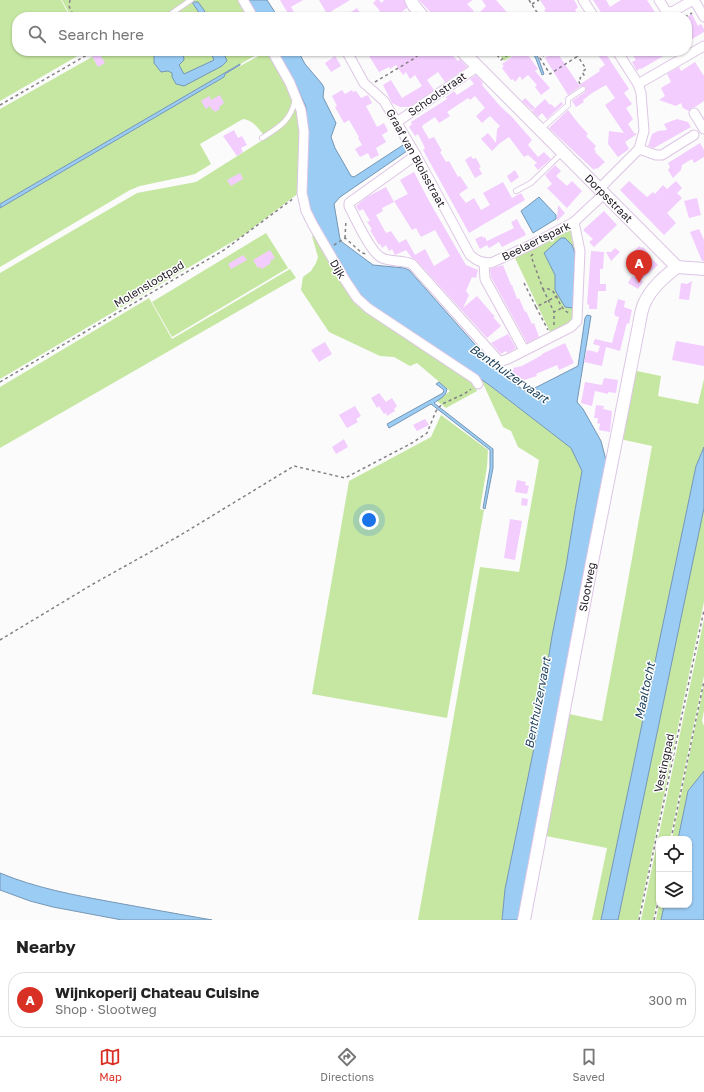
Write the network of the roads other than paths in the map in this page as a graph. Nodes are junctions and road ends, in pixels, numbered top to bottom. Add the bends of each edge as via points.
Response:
1 (191, 0) edge
2 (243, 0) edge
3 (411, 0) edge
4 (583, 0) edge
5 (660, 0) edge
6 (694, 0) edge
7 (173, 12) edge
8 (250, 12) edge
9 (420, 12) edge
10 (591, 12) edge
11 (704, 17) edge
12 (703, 48) edge
13 (692, 54) edge
14 (275, 56) edge
15 (349, 56) edge
16 (467, 56) edge
17 (620, 56) edge
18 (689, 56) edge
19 (477, 67) junction
20 (638, 84) junction
21 (583, 89) road end
22 (296, 95) junction
23 (694, 113) dead end
24 (397, 122) junction
25 (541, 129) junction
26 (704, 129) edge
27 (694, 135) dead end
28 (262, 138) dead end
29 (639, 149) junction
30 (564, 152) junction
31 (416, 155) junction
32 (516, 191) dead end
33 (602, 191) junction
34 (574, 222) junction
35 (484, 263) junction
36 (677, 267) junction
37 (704, 269) edge
38 (524, 350) junction
39 (478, 384) road end
40 (524, 920) edge

1 - 7 lane
2 - 8 street
3 - 9 street
4 - 10 street
5 - 6 street via 666,11 672,12
6 - 11 street
12 - 13 street
14 - 22 street, Dijk
15 - 24 street, Graaf van Bloisstraat via 364,83 384,101
16 - 19 street, Dorpsstraat
17 - 20 street
18 - 20 street
19 - 24 street, Schoolstraat
19 - 25 street, Dorpsstraat
20 - 29 street via 644,131
21 - 25 lane via 568,99 568,105
22 - 28 lane via 288,118 277,129
22 - 39 street, Dijk via 304,121 302,193 306,211 357,298 368,308 475,379
23 - 26 street
24 - 31 street, Graaf van Bloisstraat
25 - 30 street, Dorpsstraat
27 - 29 street via 662,155
29 - 33 street
30 - 32 lane via 531,183
30 - 33 street, Dorpsstraat
31 - 35 street, Graaf van Bloisstraat via 470,255
31 - 38 street, Beelaertspark via 349,203 374,252 383,259 412,264 498,360 502,361
33 - 34 street
33 - 36 street, Dorpsstraat
34 - 35 street, Beelaertspark via 491,263
34 - 38 street, Beelaertspark via 580,251 577,321 571,327
35 - 38 street via 485,279
36 - 37 street
36 - 40 street, Slootweg via 654,288 644,304

